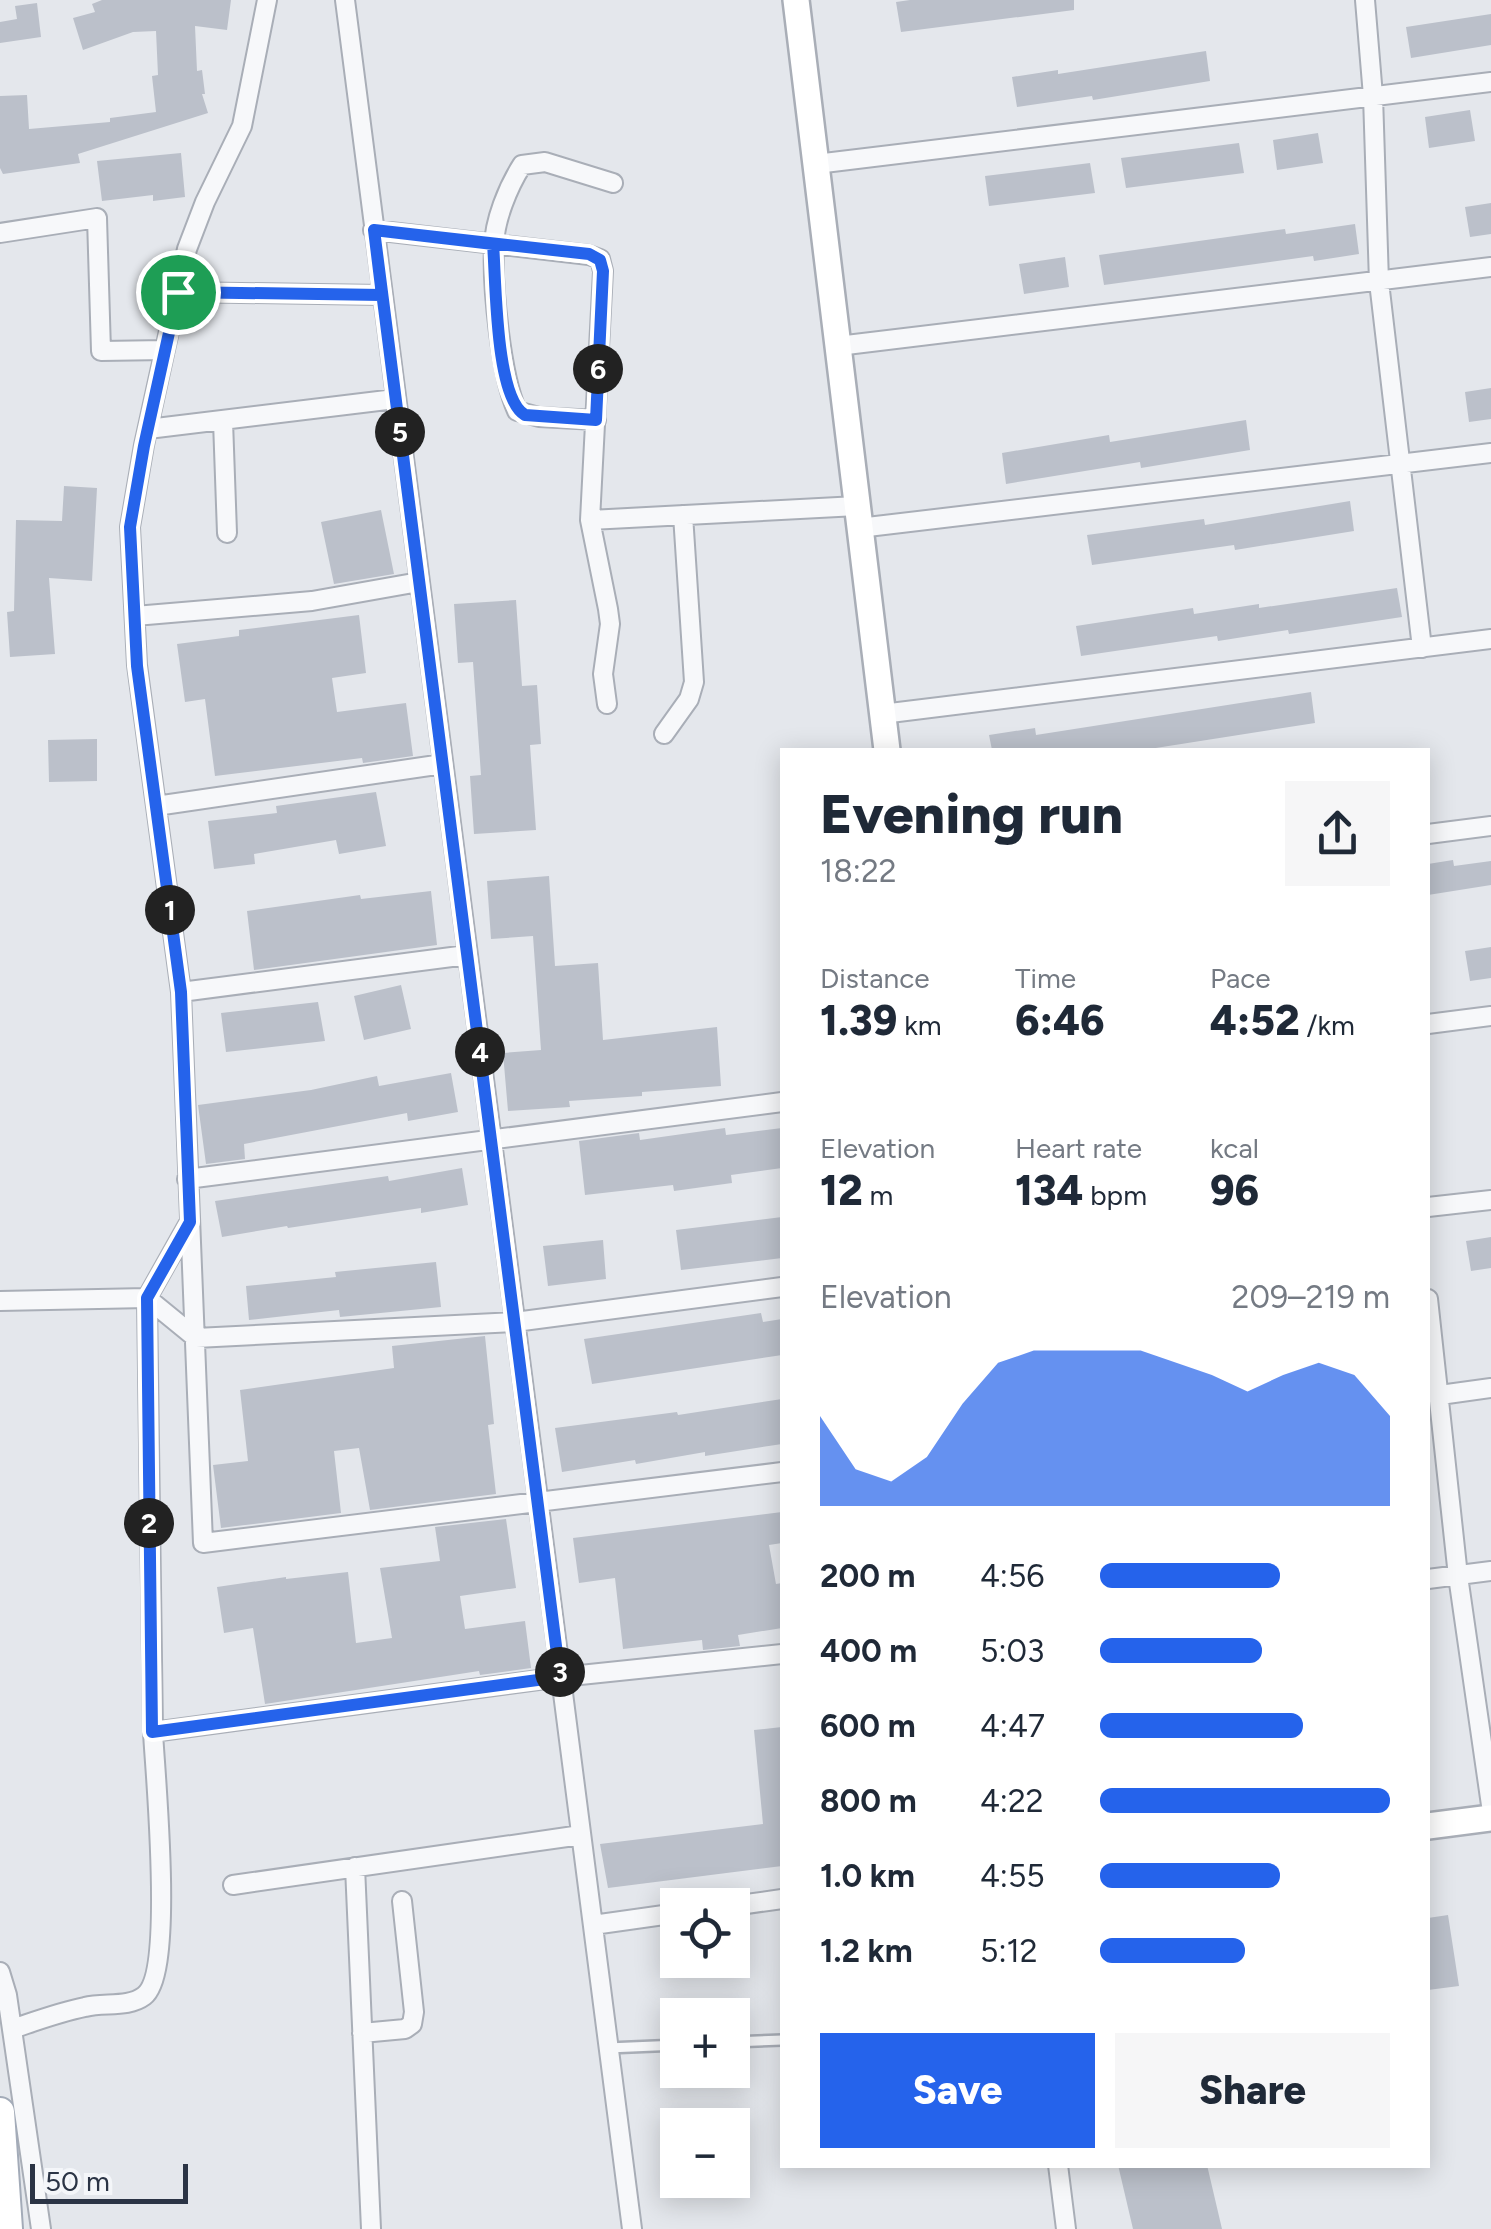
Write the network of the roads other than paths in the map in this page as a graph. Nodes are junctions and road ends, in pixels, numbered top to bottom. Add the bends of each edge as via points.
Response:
1 (267, 0) edge
2 (344, 0) edge
3 (796, 0) edge
4 (1364, 0) edge
5 (1491, 82) edge
6 (1373, 96) junction
7 (816, 164) junction
8 (613, 183) dead end
9 (374, 230) junction
10 (0, 232) edge
11 (493, 244) junction
12 (1491, 267) edge
13 (1379, 282) junction
14 (178, 292) junction
15 (382, 295) junction
16 (838, 346) junction
17 (165, 350) junction
18 (395, 399) junction
19 (223, 420) junction
20 (596, 420) junction
21 (148, 429) junction
22 (1491, 453) edge
23 (1401, 465) junction
24 (683, 516) junction
25 (858, 517) junction
26 (590, 520) junction
27 (227, 533) dead end
28 (419, 582) junction
29 (135, 616) junction
30 (1491, 639) edge
31 (1422, 648) junction
32 (606, 704) dead end
33 (882, 714) junction
34 (664, 734) dead end
35 (886, 748) edge
36 (442, 764) junction
37 (156, 806) junction
38 (1491, 826) edge
39 (1430, 834) edge
40 (467, 955) junction
41 (181, 992) junction
42 (1491, 1016) edge
43 (1430, 1024) edge
44 (780, 1102) edge
45 (491, 1139) junction
46 (187, 1179) junction
47 (1491, 1200) edge
48 (1430, 1207) edge
49 (190, 1222) junction
50 (780, 1287) edge
51 (147, 1298) junction
52 (0, 1302) edge
53 (1430, 1316) edge
54 (515, 1322) junction
55 (196, 1338) junction
56 (1491, 1388) edge
57 (1440, 1395) junction
58 (780, 1472) edge
59 (538, 1502) junction
60 (1491, 1572) edge
61 (1458, 1576) junction
62 (1430, 1579) edge
63 (780, 1654) edge
64 (560, 1677) junction
65 (152, 1732) junction
66 (1491, 1804) edge
67 (1491, 1818) edge
68 (1430, 1826) edge
69 (581, 1835) junction
70 (354, 1866) junction
71 (234, 1885) dead end
72 (780, 1899) edge
73 (402, 1901) dead end
74 (750, 1903) edge
75 (660, 1916) edge
76 (592, 1925) junction
77 (0, 1972) edge
78 (12, 2029) junction
79 (362, 2034) junction
80 (780, 2040) edge
81 (750, 2041) edge
82 (660, 2045) edge
83 (608, 2048) junction
84 (0, 2112) edge
85 (1058, 2168) edge
86 (8, 2229) edge
87 (42, 2229) edge
88 (370, 2229) edge
89 (632, 2229) edge
90 (1066, 2229) edge

1 - 14 street via 242,126 205,202
2 - 9 street
3 - 7 main road
4 - 6 street
5 - 6 street
6 - 7 street
6 - 13 street
7 - 16 main road
8 - 11 street via 545,162 522,165
9 - 11 street
9 - 15 street
10 - 17 street via 97,218 100,351
11 - 20 street via 503,364 517,411
11 - 20 street via 600,260
12 - 13 street
13 - 16 street
13 - 23 street
14 - 15 street
14 - 17 street
15 - 18 street
16 - 25 main road
17 - 21 street
18 - 19 street
18 - 28 street
19 - 21 street
19 - 27 street
20 - 26 street
21 - 29 street via 130,527
22 - 23 street
23 - 25 street
23 - 31 street
24 - 25 street
24 - 26 street
24 - 34 street via 694,682
25 - 33 main road
26 - 32 street via 610,624
28 - 29 street via 312,601
28 - 36 street
29 - 37 street
30 - 31 street
31 - 33 street
33 - 35 main road
36 - 37 street
36 - 40 street
37 - 41 street
38 - 39 street
40 - 41 street
40 - 45 street
41 - 46 street
42 - 43 street
44 - 45 street
45 - 46 street
45 - 54 street
46 - 49 street
47 - 48 street
49 - 51 street
49 - 55 street
50 - 54 street
51 - 52 street
51 - 55 street
51 - 65 street
53 - 57 street
54 - 55 street
54 - 59 street
55 - 59 street via 203,1543
56 - 57 street
57 - 61 street
58 - 59 street
59 - 64 street
60 - 61 street
61 - 62 street
61 - 66 street
63 - 64 street
64 - 65 street
64 - 69 street
65 - 78 street via 162,1917 155,1981 146,1995 126,2003 85,2006
67 - 68 main road
69 - 70 street
69 - 76 street
70 - 71 street
70 - 79 street
72 - 74 street
73 - 79 street via 412,2024
75 - 76 street
76 - 83 street
77 - 78 street
78 - 87 street
79 - 88 street
80 - 81 lane
82 - 83 lane
83 - 89 street
84 - 86 main road
85 - 90 street

